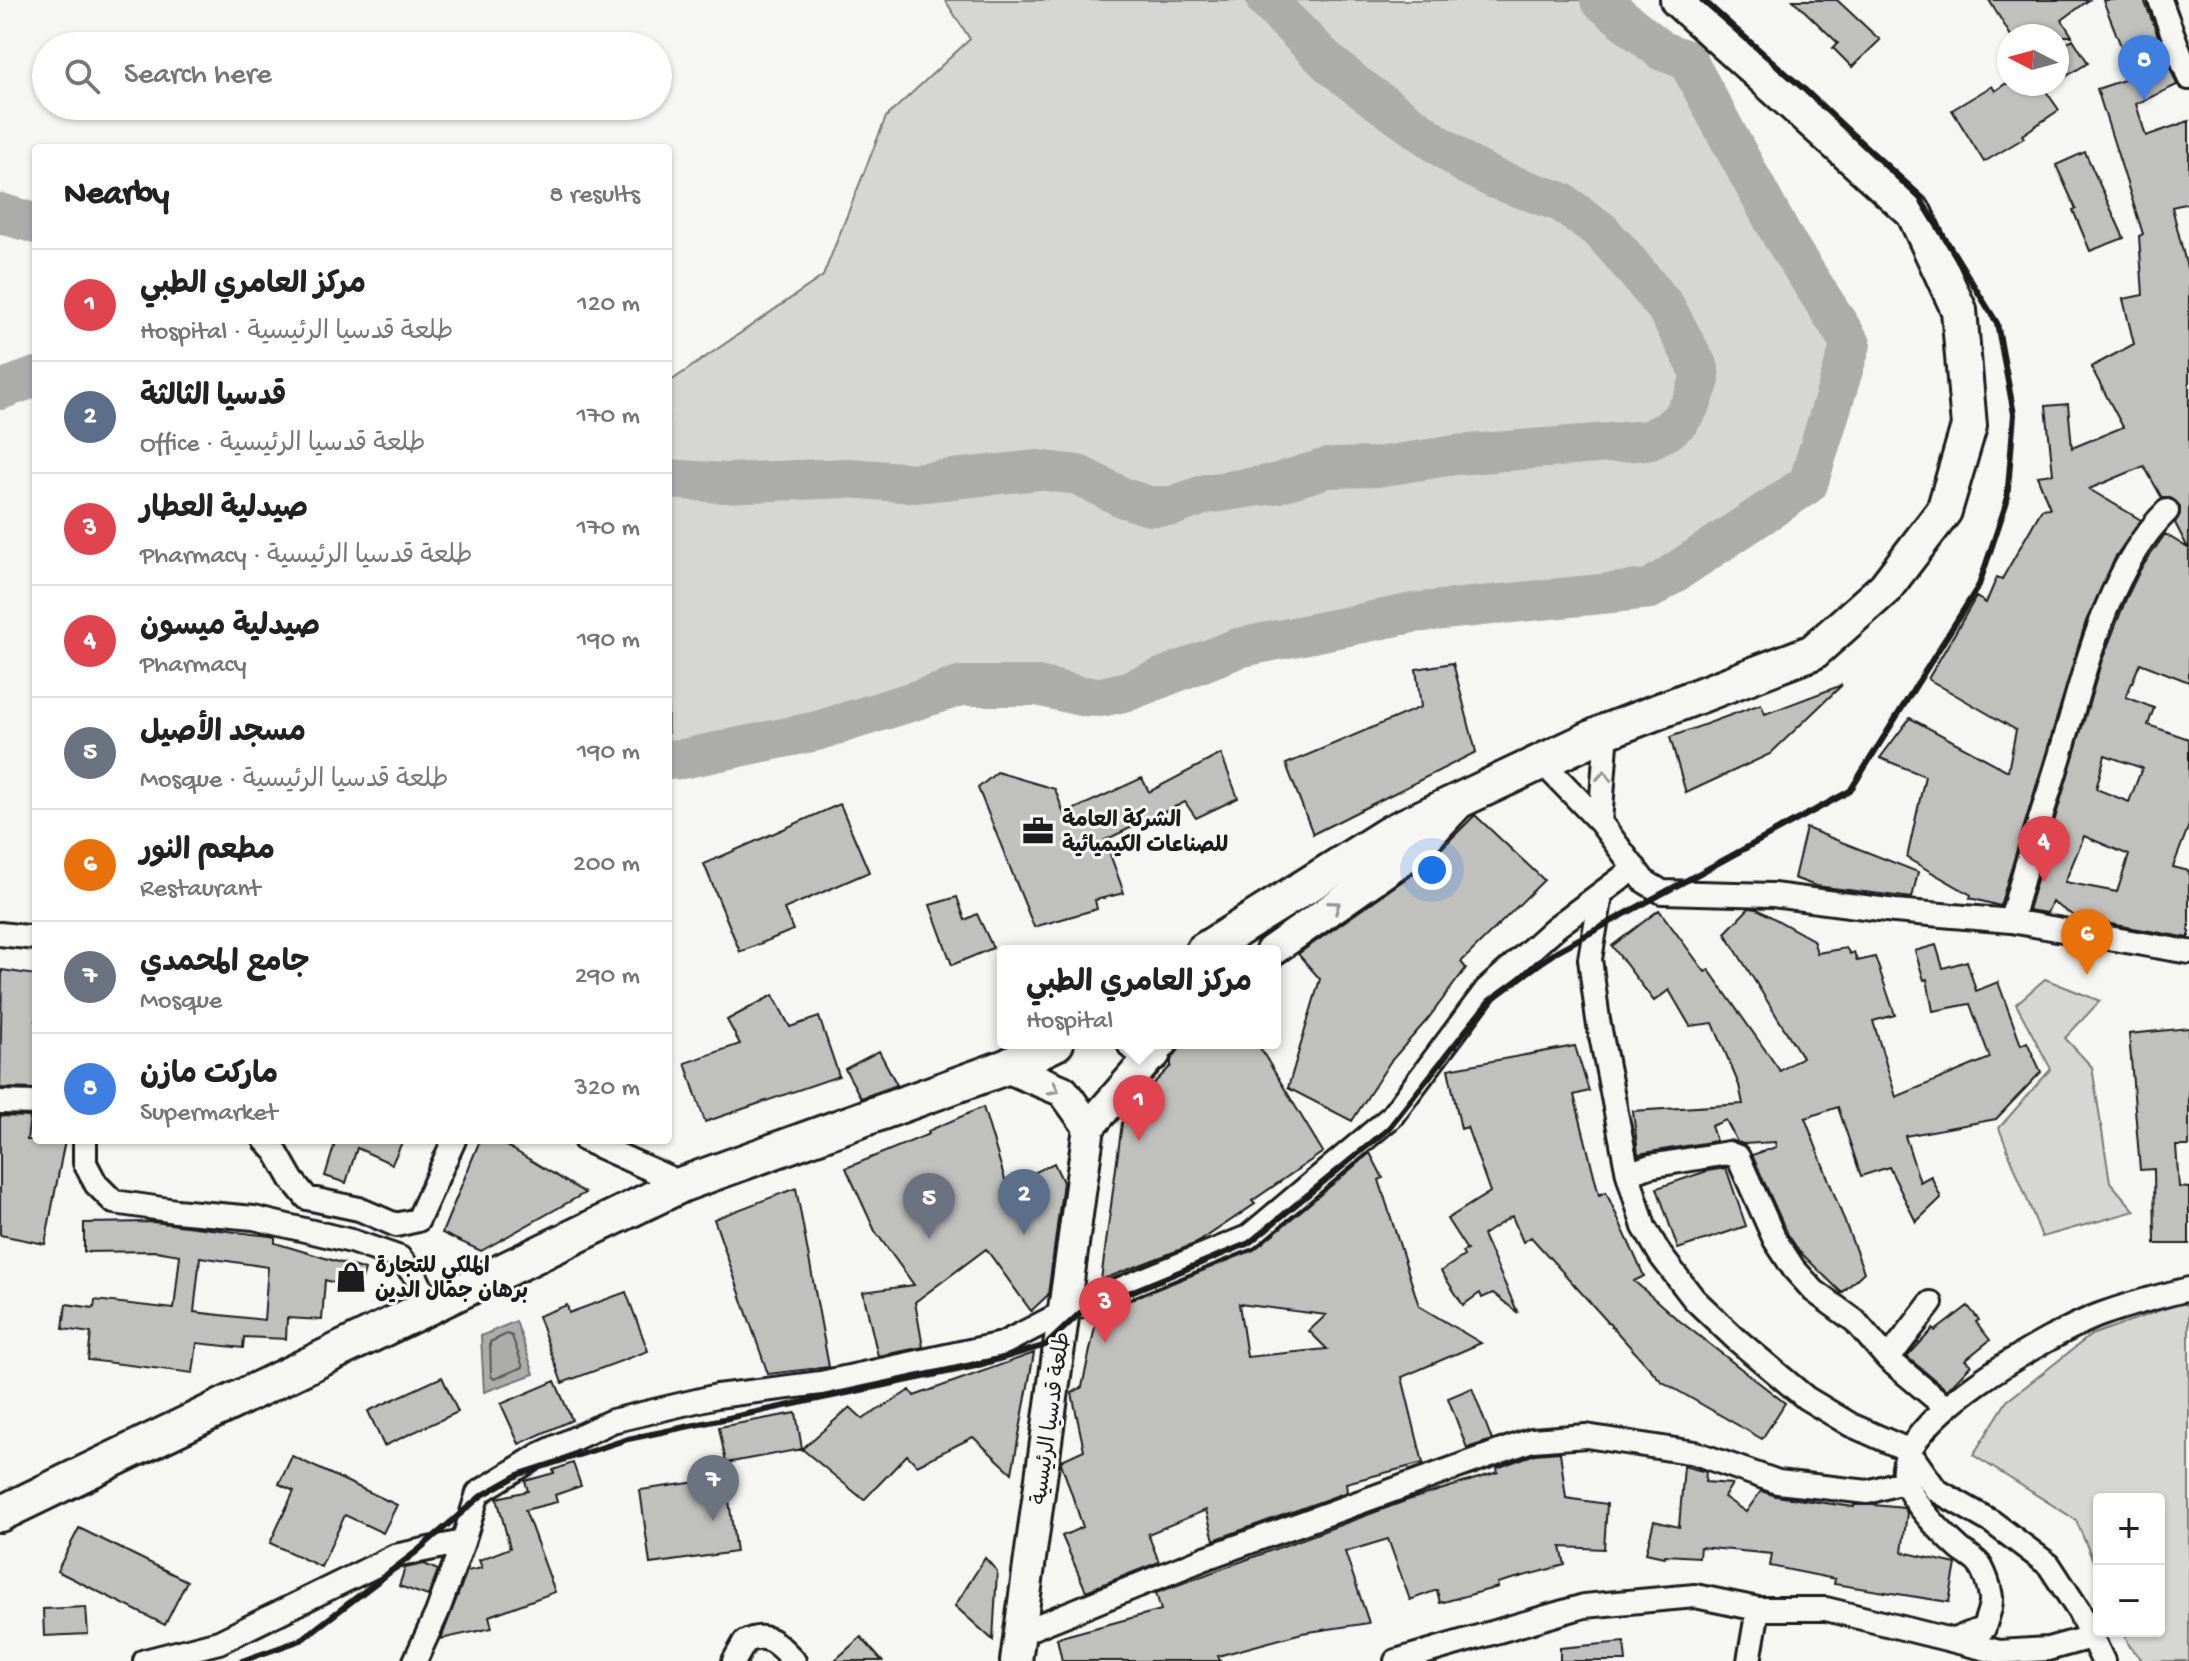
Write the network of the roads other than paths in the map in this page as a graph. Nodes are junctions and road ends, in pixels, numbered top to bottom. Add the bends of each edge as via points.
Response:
1 (1678, 0) edge
2 (2160, 0) edge
3 (2189, 78) edge
4 (2167, 511) dead end
5 (1607, 731) junction
6 (1541, 761) junction
7 (1463, 798) junction
8 (1600, 822) junction
9 (1635, 868) junction
10 (1601, 895) junction
11 (2011, 921) junction
12 (0, 934) edge
13 (32, 938) edge
14 (1213, 945) edge
15 (1280, 945) edge
16 (2189, 952) edge
17 (1044, 1049) edge
18 (1148, 1049) edge
19 (1006, 1067) junction
20 (0, 1102) edge
21 (32, 1103) edge
22 (1089, 1127) junction
23 (85, 1144) edge
24 (269, 1144) edge
25 (452, 1144) edge
26 (594, 1144) edge
27 (1628, 1174) junction
28 (683, 1184) junction
29 (2189, 1289) edge
30 (1931, 1303) dead end
31 (430, 1306) junction
32 (1064, 1312) junction
33 (1888, 1359) junction
34 (1944, 1409) junction
35 (1908, 1450) junction
36 (1905, 1481) junction
37 (0, 1514) edge
38 (463, 1542) junction
39 (1758, 1609) junction
40 (2091, 1637) junction
41 (1954, 1640) junction
42 (1018, 1647) edge
43 (145, 1661) edge
44 (415, 1661) edge
45 (734, 1661) edge
46 (794, 1661) edge
47 (1396, 1661) edge
48 (1749, 1661) edge
49 (2103, 1661) edge

1 - 5 main road via 1914,213 1959,310 1969,426 1944,511 1885,588 1813,652
2 - 3 street
4 - 11 street via 2133,552 2107,610
5 - 6 main road
8 -> 5 street
6 - 7 main road
6 - 8 street
7 - 14 main road via 1392,832
15 -> 7 main road via 1414,851
8 - 9 street
9 - 10 street
9 - 11 street via 1662,892 1773,895
10 - 27 street via 1590,959
10 - 32 street via 1486,990 1391,1117 1248,1237
11 - 16 street
12 - 13 street
17 - 19 main road
18 - 22 main road
19 -> 22 main road via 1063,1091
19 - 28 main road
20 - 21 street
22 - 32 main road, طلعة قدسيا الرئيسية
23 - 31 street via 85,1163 114,1202 254,1218 351,1241 400,1258
24 - 25 street via 307,1198 359,1209 396,1225 418,1220
26 - 28 street
27 - 33 street via 1728,1153 1738,1157 1775,1240 1794,1269 1870,1335
27 - 35 street via 1644,1227 1694,1299 1806,1398
28 - 31 main road
29 - 34 street via 2071,1327
30 - 33 street
31 - 37 main road
32 - 38 street via 1002,1344 821,1383 717,1396 612,1421 539,1455 478,1493
32 - 42 main road, طلعة قدسيا الرئيسية
33 - 34 street
34 - 35 street
35 - 36 street
35 - 40 street via 1936,1490 1992,1522 2049,1565
36 - 41 street via 1920,1507 1979,1564 1988,1583 1991,1601 1984,1628
36 - 42 street via 1868,1492 1778,1482 1695,1453 1586,1436 1532,1440 1208,1557
38 - 43 street via 395,1556 219,1642
38 - 44 street
39 - 41 street via 1826,1609
39 - 47 street via 1695,1596 1584,1606
39 - 48 street
40 - 41 street via 2048,1649 1999,1652
40 - 49 street
45 - 46 street via 745,1642 758,1637 772,1639

